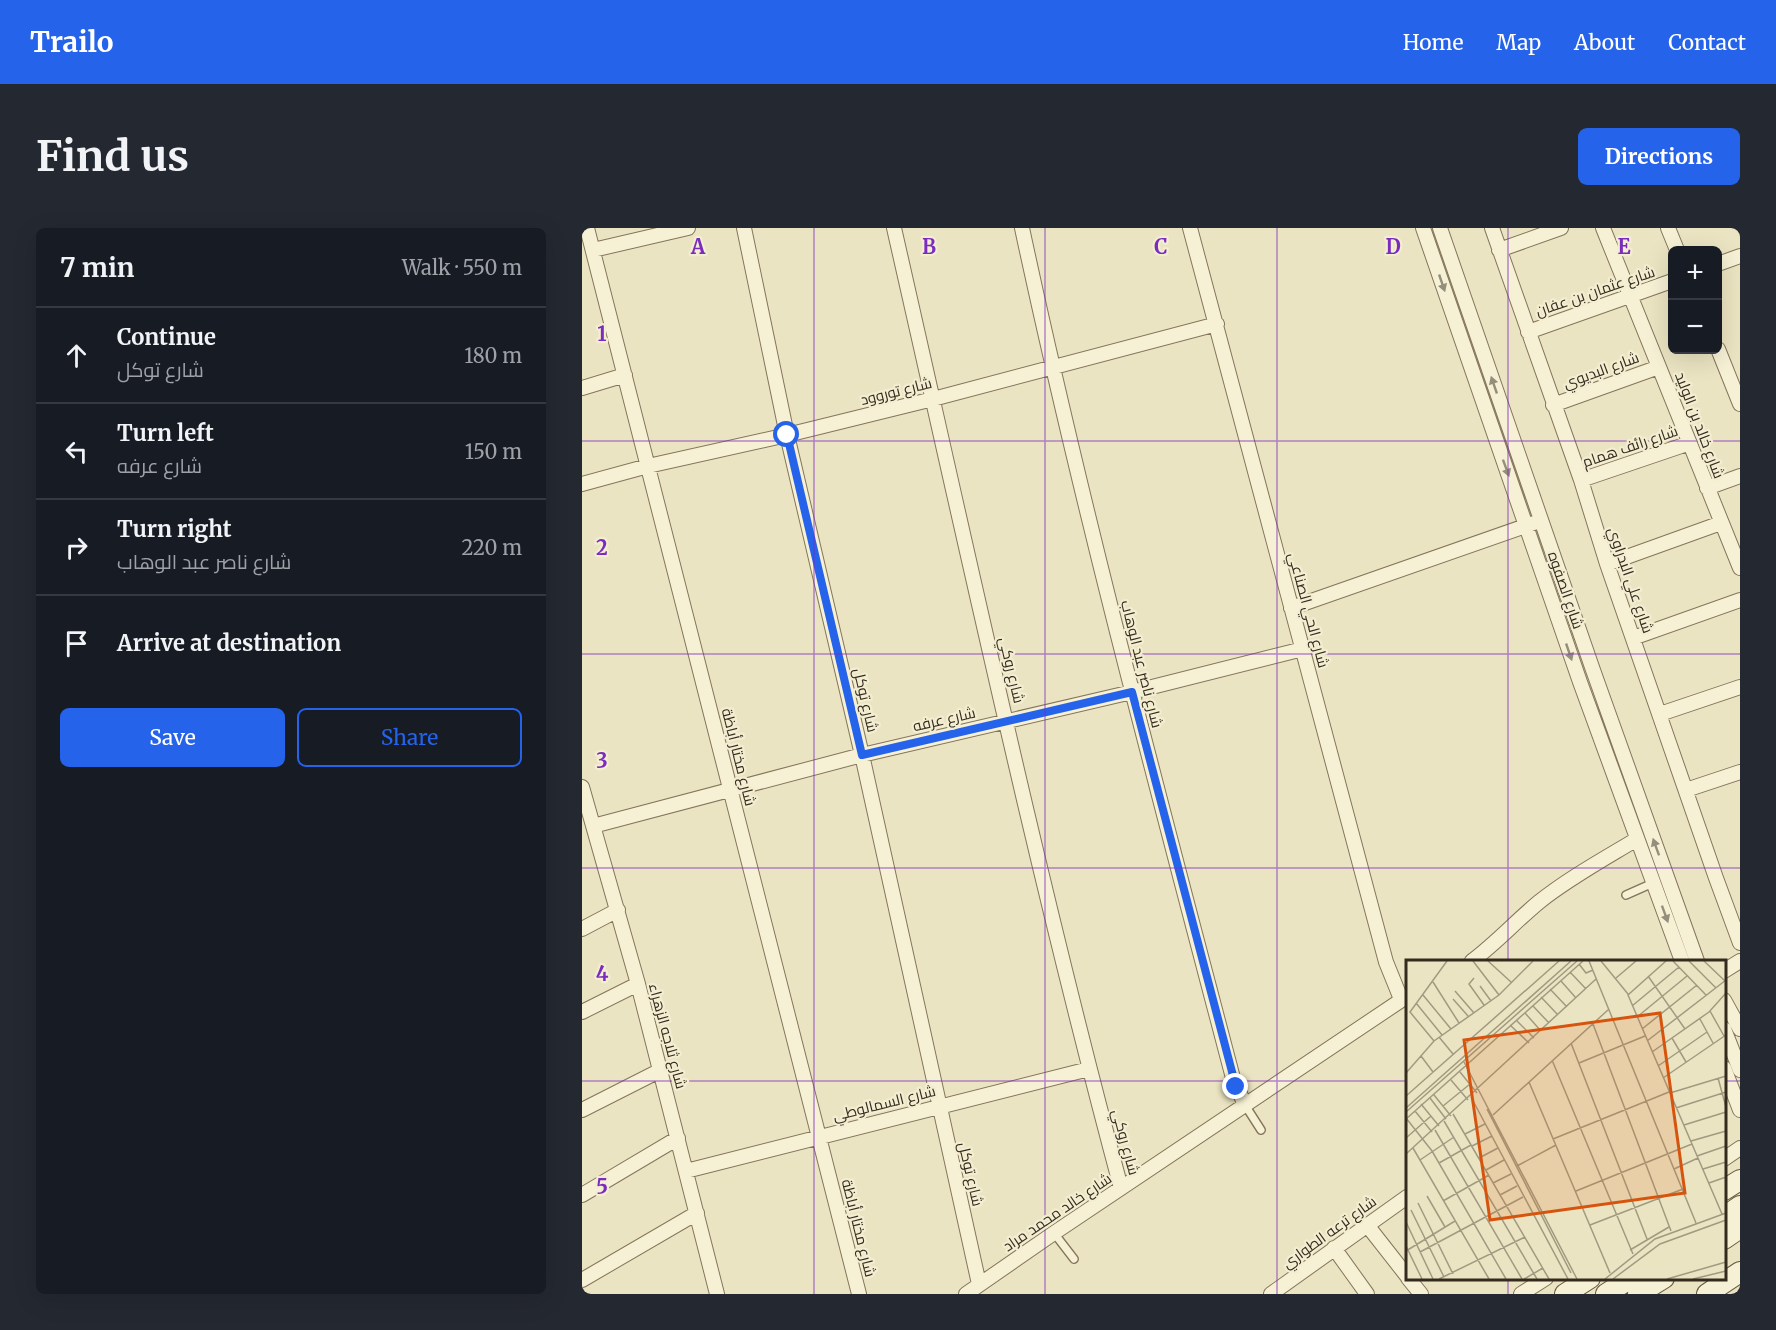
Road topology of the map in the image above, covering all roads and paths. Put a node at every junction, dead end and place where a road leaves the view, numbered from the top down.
1 (587, 228) edge
2 (688, 228) edge
3 (744, 228) edge
4 (894, 228) edge
5 (1022, 228) edge
6 (1190, 228) edge
7 (1423, 228) edge
8 (1440, 228) edge
9 (1492, 228) edge
10 (1561, 228) edge
11 (1603, 228) edge
12 (1668, 228) edge
13 (668, 230) edge
14 (1675, 246) edge
15 (593, 250) junction
16 (1499, 250) junction
17 (1740, 256) edge
18 (1722, 263) edge
19 (1668, 283) edge
20 (1631, 297) junction
21 (1216, 324) junction
22 (1528, 332) junction
23 (1720, 354) edge
24 (1052, 367) junction
25 (1659, 367) junction
26 (625, 375) junction
27 (582, 388) edge
28 (933, 399) junction
29 (1740, 404) edge
30 (1554, 405) junction
31 (787, 435) junction
32 (1690, 443) junction
33 (648, 466) junction
34 (1740, 476) edge
35 (1581, 480) junction
36 (582, 484) edge
37 (1707, 488) junction
38 (1541, 520) junction
39 (1721, 523) junction
40 (1526, 526) junction
41 (1607, 564) junction
42 (1740, 568) edge
43 (1740, 600) edge
44 (1291, 608) junction
45 (1633, 638) junction
46 (1303, 649) junction
47 (1740, 687) edge
48 (1132, 692) junction
49 (1660, 714) junction
50 (1007, 721) junction
51 (862, 755) junction
52 (1740, 772) edge
53 (582, 787) edge
54 (1686, 790) junction
55 (731, 791) junction
56 (589, 822) edge
57 (1637, 839) junction
58 (1653, 883) junction
59 (1626, 895) dead end
60 (618, 910) junction
61 (582, 929) edge
62 (1740, 943) edge
63 (1473, 960) edge
64 (1682, 960) edge
65 (1697, 960) edge
66 (1740, 961) edge
67 (1725, 970) edge
68 (638, 984) junction
69 (1404, 998) edge
70 (1725, 1002) edge
71 (582, 1012) edge
72 (1740, 1029) edge
73 (1725, 1032) edge
74 (1089, 1069) junction
75 (661, 1070) junction
76 (1740, 1070) edge
77 (1725, 1071) edge
78 (1245, 1105) junction
79 (939, 1106) junction
80 (582, 1110) edge
81 (1740, 1110) edge
82 (1261, 1130) dead end
83 (819, 1137) junction
84 (678, 1138) junction
85 (1740, 1148) edge
86 (1725, 1158) edge
87 (686, 1171) junction
88 (1740, 1180) edge
89 (1121, 1188) junction
90 (1725, 1189) edge
91 (582, 1195) edge
92 (1406, 1198) edge
93 (1740, 1206) edge
94 (697, 1213) junction
95 (1725, 1216) edge
96 (1367, 1224) junction
97 (1740, 1228) edge
98 (1054, 1233) junction
99 (1725, 1238) edge
100 (1334, 1248) junction
101 (1074, 1259) dead end
102 (1740, 1272) edge
103 (1406, 1274) edge
104 (1410, 1279) edge
105 (1544, 1279) edge
106 (1588, 1279) edge
107 (1629, 1279) edge
108 (1662, 1279) edge
109 (582, 1280) edge
110 (979, 1284) junction
111 (1289, 1289) edge
112 (716, 1290) edge
113 (703, 1294) edge
114 (859, 1294) edge
115 (966, 1294) edge
116 (1271, 1294) edge
117 (1367, 1294) edge
118 (1421, 1294) edge
119 (1521, 1294) edge
120 (1565, 1294) edge
121 (1606, 1294) edge
122 (1638, 1294) edge
123 (1707, 1294) edge

1 - 15 street, شارع مختار أباظة
2 - 13 street
3 - 31 street, شارع توكل
4 - 28 street, شارع روكي
5 - 24 street, شارع ناصر عبد الوهاب
6 - 21 street, شارع الحي الصناعي
7 -> 40 street, شارع الصفوه
38 -> 8 street, شارع الصفوه
9 - 16 street, شارع علي البدراوي
10 - 16 street
11 - 20 street, شارع خالد بن الوليد
12 - 14 street
13 - 15 street
15 - 26 street, شارع مختار أباظة
16 - 22 street, شارع علي البدراوي
17 - 18 street
19 - 20 street, شارع عثمان بن عفان
20 - 22 street, شارع عثمان بن عفان
20 - 25 street, شارع خالد بن الوليد
21 - 24 street, شارع توروود
21 - 44 street, شارع الحي الصناعي
22 - 30 street, شارع علي البدراوي
23 - 29 street
24 - 28 street, شارع توروود
24 - 48 street, شارع ناصر عبد الوهاب
25 - 30 street, شارع البديوي
25 - 32 street, شارع خالد بن الوليد
26 - 27 street
26 - 33 street, شارع مختار أباظة
28 - 31 street, شارع توروود
28 - 50 street, شارع روكي
30 - 35 street, شارع علي البدراوي
31 - 33 street, شارع توروود
31 - 51 street, شارع توكل
32 - 35 street, شارع رائف همام
32 - 37 street, شارع خالد بن الوليد
33 - 36 street, شارع توروود
33 - 55 street, شارع مختار أباظة
34 - 37 street
35 - 41 street, شارع علي البدراوي
37 - 39 street, شارع خالد بن الوليد
38 - 40 street
65 -> 38 street, شارع الصفوه
39 - 41 street
39 - 42 street, شارع خالد بن الوليد
40 - 44 street
40 -> 57 street, شارع الصفوه
41 - 45 street, شارع علي البدراوي
43 - 45 street
44 - 46 street, شارع الحي الصناعي
45 - 49 street, شارع علي البدراوي
46 - 48 street, شارع عرفه
46 - 69 street, شارع الحي الصناعي
47 - 49 street
48 - 50 street, شارع عرفه
48 - 78 street, شارع ناصر عبد الوهاب
49 - 54 street, شارع علي البدراوي
50 - 51 street, شارع عرفه
50 - 74 street, شارع روكي
51 - 55 street, شارع عرفه
51 - 79 street, شارع توكل
52 - 54 street
53 - 56 street, شارع ثلاجه الزهراء
54 - 62 street, شارع علي البدراوي
55 - 56 street, شارع عرفه
55 - 83 street, شارع مختار أباظة
56 - 60 street, شارع ثلاجه الزهراء
57 - 58 street, شارع الصفوه
57 - 63 street
58 - 59 lane
58 -> 64 street, شارع الصفوه
60 - 61 street
60 - 68 street, شارع ثلاجه الزهراء
66 - 67 street
68 - 71 street
68 - 75 street, شارع ثلاجه الزهراء
69 - 78 street, شارع خالد محمد مراد
70 - 72 street
73 - 76 street
74 - 79 street, شارع السمالوطي
74 - 89 street, شارع روكي
75 - 80 street
75 - 84 street, شارع ثلاجه الزهراء
77 - 81 street
78 - 82 lane
78 - 89 street, شارع خالد محمد مراد
79 - 83 street, شارع السمالوطي
79 - 110 street, شارع توكل
83 - 87 street, شارع السمالوطي
83 - 114 street, شارع مختار أباظة
84 - 87 street, شارع ثلاجه الزهراء
84 - 91 street
85 - 86 street
87 - 94 street, شارع ثلاجه الزهراء
88 - 90 main road
89 - 98 street, شارع خالد محمد مراد
92 - 96 street, شارع ترعه الطواري
93 - 95 main road
94 - 109 street
94 - 112 street, شارع ثلاجه الزهراء
96 - 100 street, شارع ترعه الطواري
96 - 103 street
97 - 99 main road
98 - 101 lane
98 - 110 street, شارع خالد محمد مراد
100 - 111 street, شارع ترعه الطواري
100 - 117 street
102 - 123 main road
104 - 118 street
105 - 119 street
106 - 120 main road
107 - 121 main road
108 - 122 main road
110 - 115 street, شارع خالد محمد مراد
111 - 116 street, شارع ترعه الطواري
112 - 113 street

